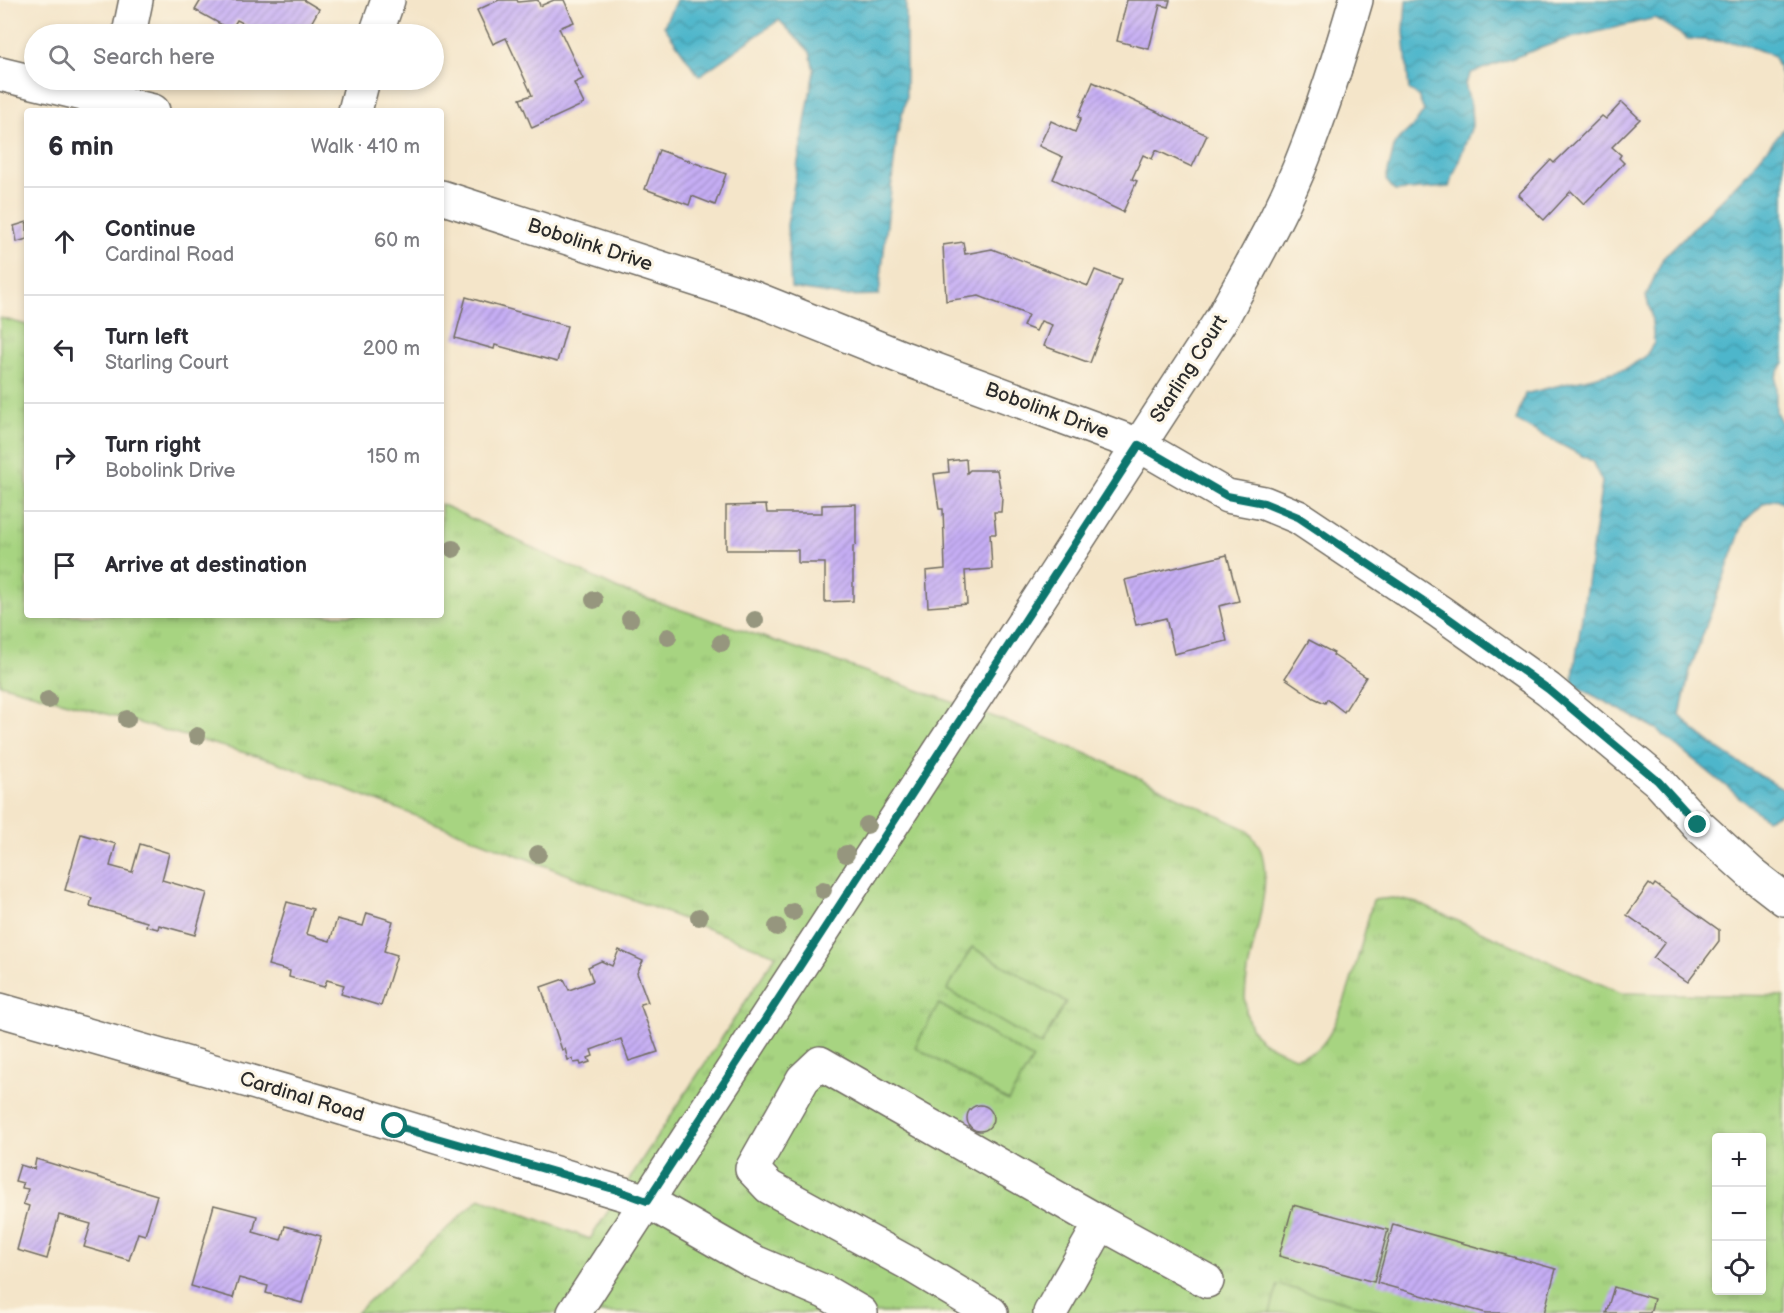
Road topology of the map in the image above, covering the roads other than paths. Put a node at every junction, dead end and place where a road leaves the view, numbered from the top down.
1 (136, 0) edge
2 (388, 0) edge
3 (1356, 0) edge
4 (131, 24) edge
5 (380, 24) edge
6 (0, 74) edge
7 (24, 77) edge
8 (360, 90) edge
9 (117, 91) edge
10 (148, 108) edge
11 (356, 108) edge
12 (444, 198) edge
13 (1139, 445) junction
14 (1784, 899) edge
15 (0, 1010) edge
16 (647, 1201) junction
17 (1101, 1223) junction
18 (1207, 1281) dead end
19 (574, 1313) edge
20 (861, 1313) edge
21 (991, 1313) edge
22 (1050, 1313) edge

1 - 4 street
2 - 5 street
3 - 13 street, Starling Court
6 - 7 street
8 - 11 street
9 - 10 street
12 - 13 street, Bobolink Drive
13 - 14 street, Bobolink Drive
13 - 16 street, Starling Court
15 - 16 street, Cardinal Road
16 - 19 street, Starling Court
16 - 20 street, Cardinal Road
17 - 18 street
17 - 21 street
17 - 22 street

